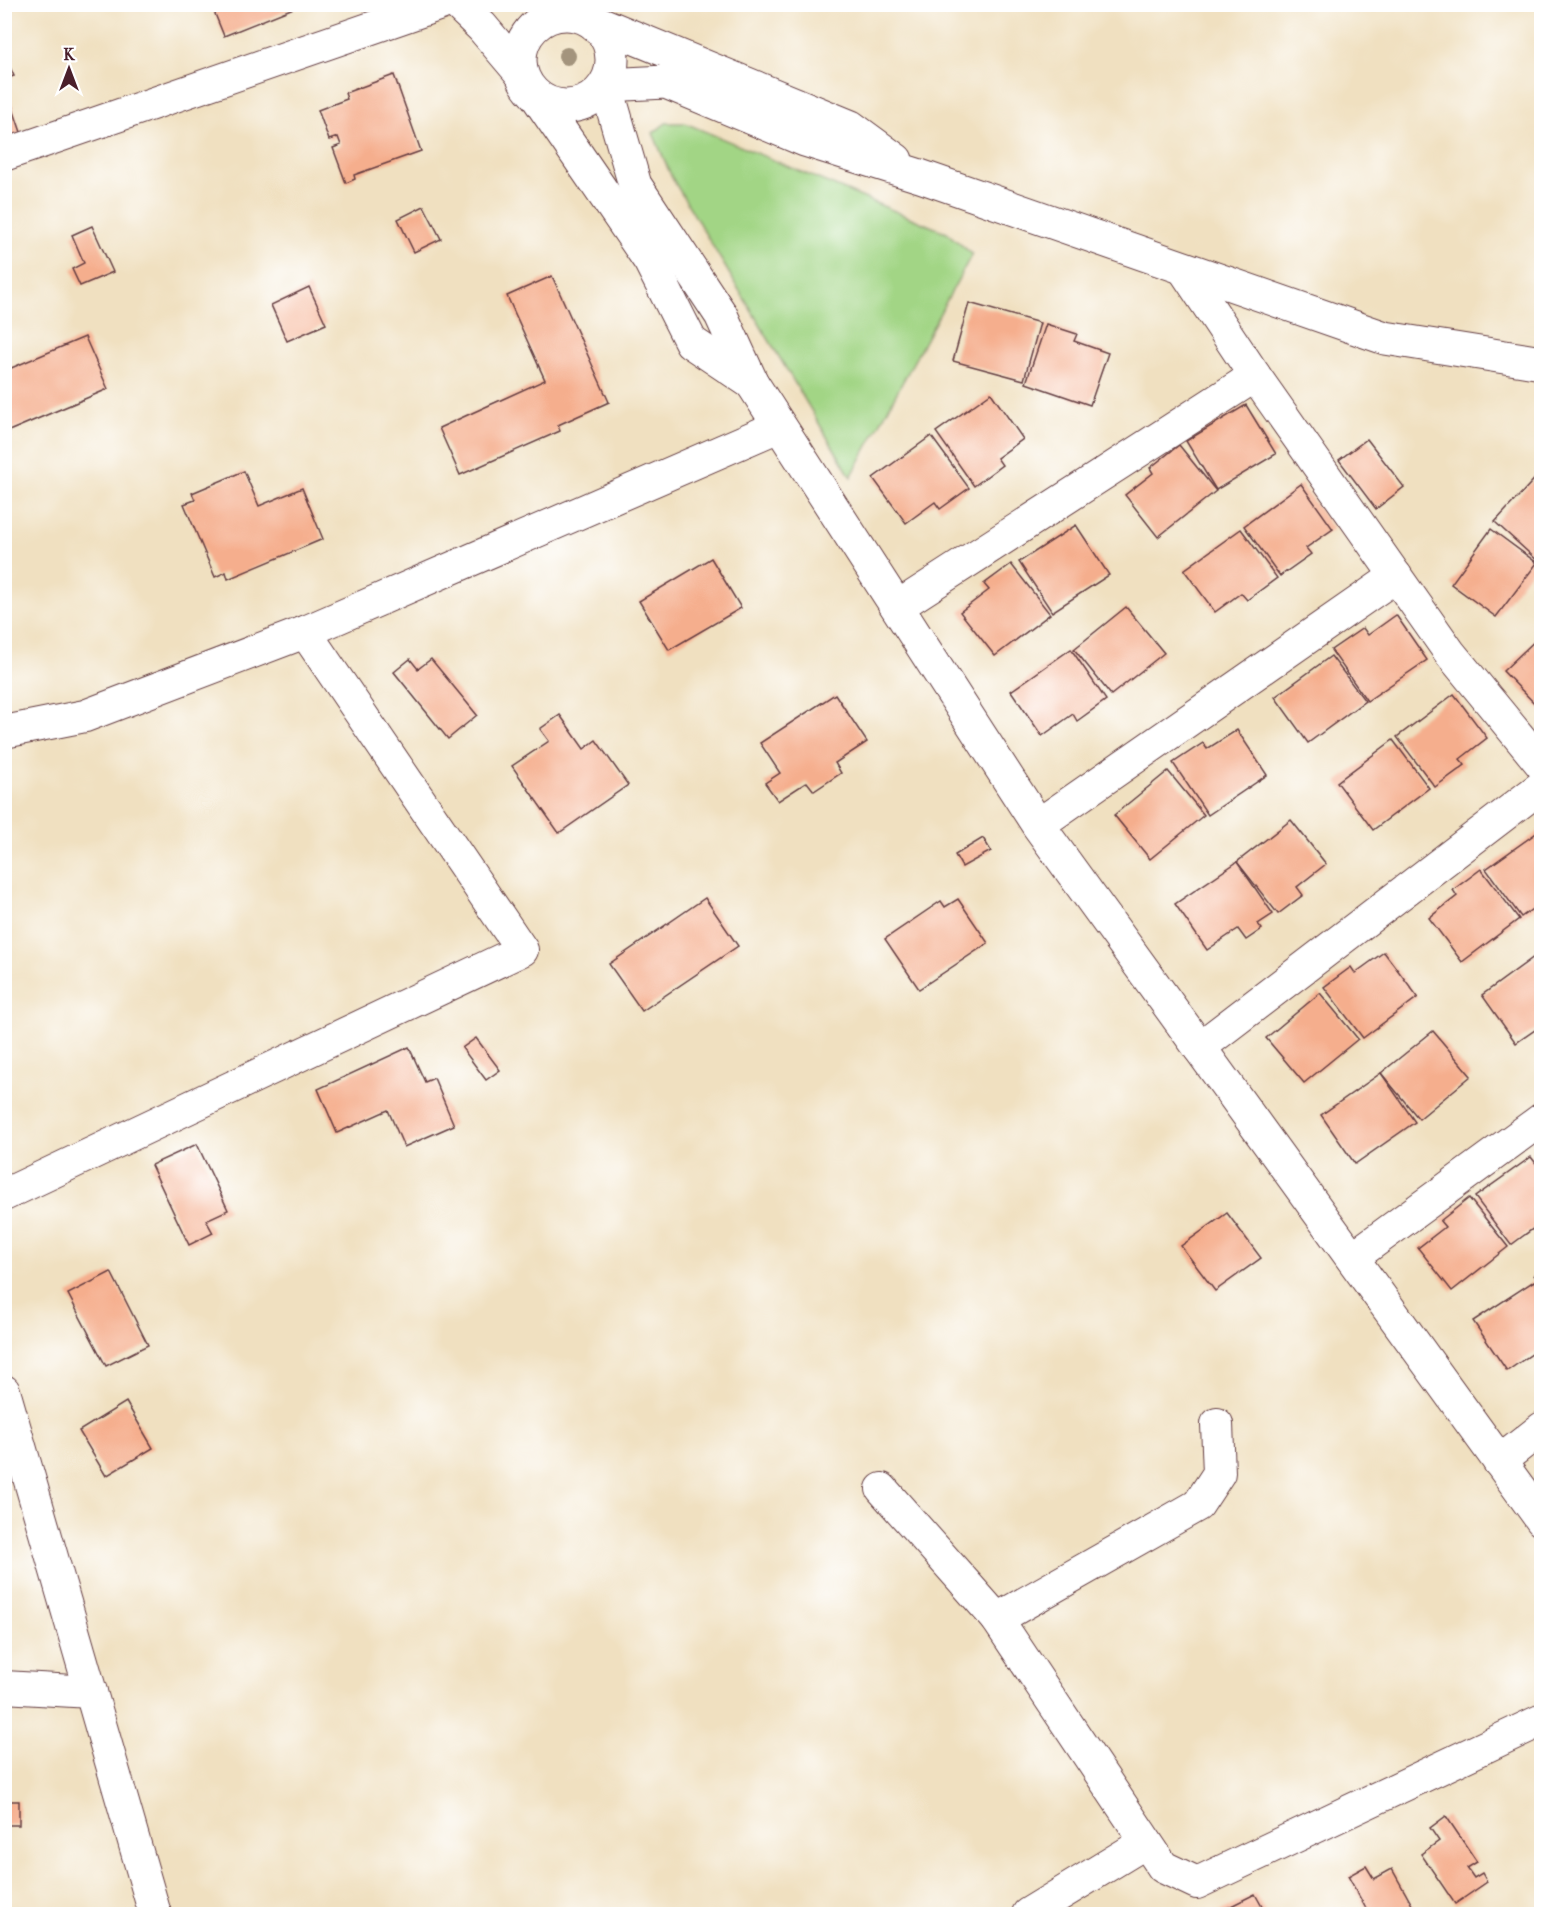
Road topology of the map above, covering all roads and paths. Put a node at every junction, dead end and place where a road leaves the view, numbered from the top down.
1 (441, 4) edge
2 (458, 4) edge
3 (577, 11) edge
4 (606, 85) junction
5 (530, 86) junction
6 (4, 155) edge
7 (920, 176) junction
8 (1183, 268) junction
9 (1542, 363) edge
10 (1255, 376) junction
11 (752, 383) junction
12 (779, 426) junction
13 (1396, 576) junction
14 (897, 607) junction
15 (305, 632) junction
16 (4, 732) edge
17 (1542, 765) edge
18 (1542, 786) edge
19 (1038, 825) junction
20 (1199, 1048) junction
21 (1542, 1119) edge
22 (4, 1195) edge
23 (1352, 1258) junction
24 (4, 1391) edge
25 (1217, 1424) dead end
26 (1542, 1428) edge
27 (1499, 1462) junction
28 (882, 1489) dead end
29 (1542, 1520) edge
30 (997, 1619) junction
31 (4, 1687) edge
32 (92, 1692) junction
33 (1542, 1720) edge
34 (1146, 1842) junction
35 (155, 1914) edge
36 (1028, 1914) edge

1 - 6 street
2 - 5 street
3 - 4 street
3 - 5 street
3 - 7 street
4 - 5 street
4 - 7 street
4 - 11 street
5 - 11 street
7 - 8 street
8 - 9 street
8 - 10 street
10 - 13 street
10 - 14 street
11 - 12 street
12 - 14 street
12 - 15 street
13 - 17 street
13 - 19 street
14 - 19 street
15 - 16 street
15 - 22 street
18 - 20 street
19 - 20 street
20 - 23 street
21 - 23 street
23 - 27 street
24 - 32 street
25 - 30 street
26 - 27 street
27 - 29 street
28 - 30 street
30 - 34 street
31 - 32 street
32 - 35 street
33 - 34 street
34 - 36 street

